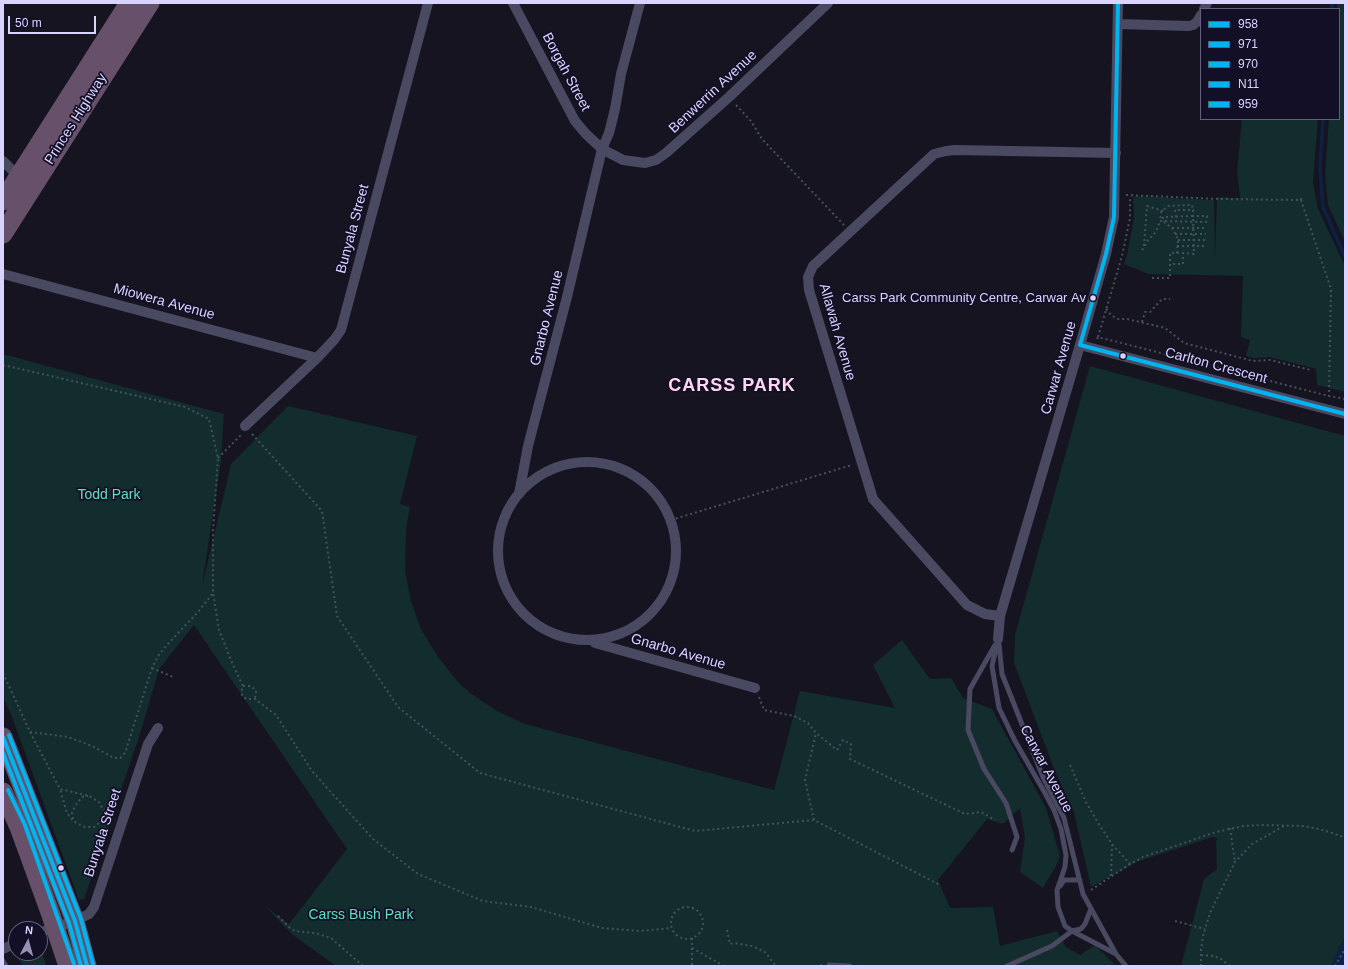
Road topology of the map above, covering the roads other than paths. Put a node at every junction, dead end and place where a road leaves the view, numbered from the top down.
1 (129, 3) edge
2 (150, 3) edge
3 (428, 3) edge
4 (513, 3) edge
5 (640, 3) edge
6 (828, 3) edge
7 (1118, 3) edge
8 (1200, 16) edge
9 (1118, 24) junction
10 (602, 149) junction
11 (1116, 153) junction
12 (3, 161) edge
13 (27, 180) junction
14 (3, 200) edge
15 (3, 234) edge
16 (3, 274) edge
17 (1080, 345) junction
18 (317, 358) junction
19 (1345, 414) edge
20 (246, 428) road end
21 (519, 494) junction
22 (1000, 616) junction
23 (998, 639) junction
24 (593, 642) junction
25 (755, 688) road end
26 (158, 728) dead end
27 (3, 737) edge
28 (3, 792) edge
29 (1012, 850) dead end
30 (1080, 880) junction
31 (1057, 890) junction
32 (1091, 909) junction
33 (45, 921) edge
34 (74, 921) junction
35 (48, 930) edge
36 (1072, 931) junction
37 (1116, 954) junction
38 (3, 961) edge
39 (829, 965) dead end
40 (6, 966) edge
41 (68, 966) edge
42 (87, 966) edge
43 (850, 966) edge
44 (1007, 966) edge
45 (1126, 966) edge

1 - 13 highway, Princes Highway
2 - 13 highway, Princes Highway
3 - 18 street, Bunyala Street
4 - 10 street, Borgah Street
5 - 10 street, Gnarbo Avenue
6 - 10 street, Benwerrin Avenue
7 - 9 street, Carwar Avenue
8 - 9 street
9 - 11 street, Carwar Avenue
10 - 21 street, Gnarbo Avenue
11 - 17 street, Carwar Avenue
11 - 22 street, Allawah Avenue
12 - 13 street
13 - 14 highway, Princes Highway
13 - 15 highway, Princes Highway
16 - 18 street, Miowera Avenue
17 - 19 street, Carlton Crescent
17 - 22 street, Carwar Avenue
18 - 20 street, Bunyala Street
21 - 24 street, Gnarbo Avenue
21 - 24 street, Gnarbo Avenue
22 - 23 street, Carwar Avenue
23 - 29 lane
23 - 30 lane, Carwar Avenue
23 - 31 lane, Carwar Avenue
24 - 25 street, Gnarbo Avenue
26 - 34 street, Bunyala Street
27 - 34 highway
28 - 33 highway
30 - 31 lane
30 - 32 lane, Carwar Avenue
31 - 36 lane, Carwar Avenue
32 - 36 lane
32 - 37 lane, Carwar Avenue
34 - 35 street, Bunyala Street
34 - 42 highway
35 - 41 highway
36 - 37 lane, Carwar Avenue
36 - 44 lane
37 - 45 lane, Carwar Avenue
38 - 40 lane
39 - 43 lane

